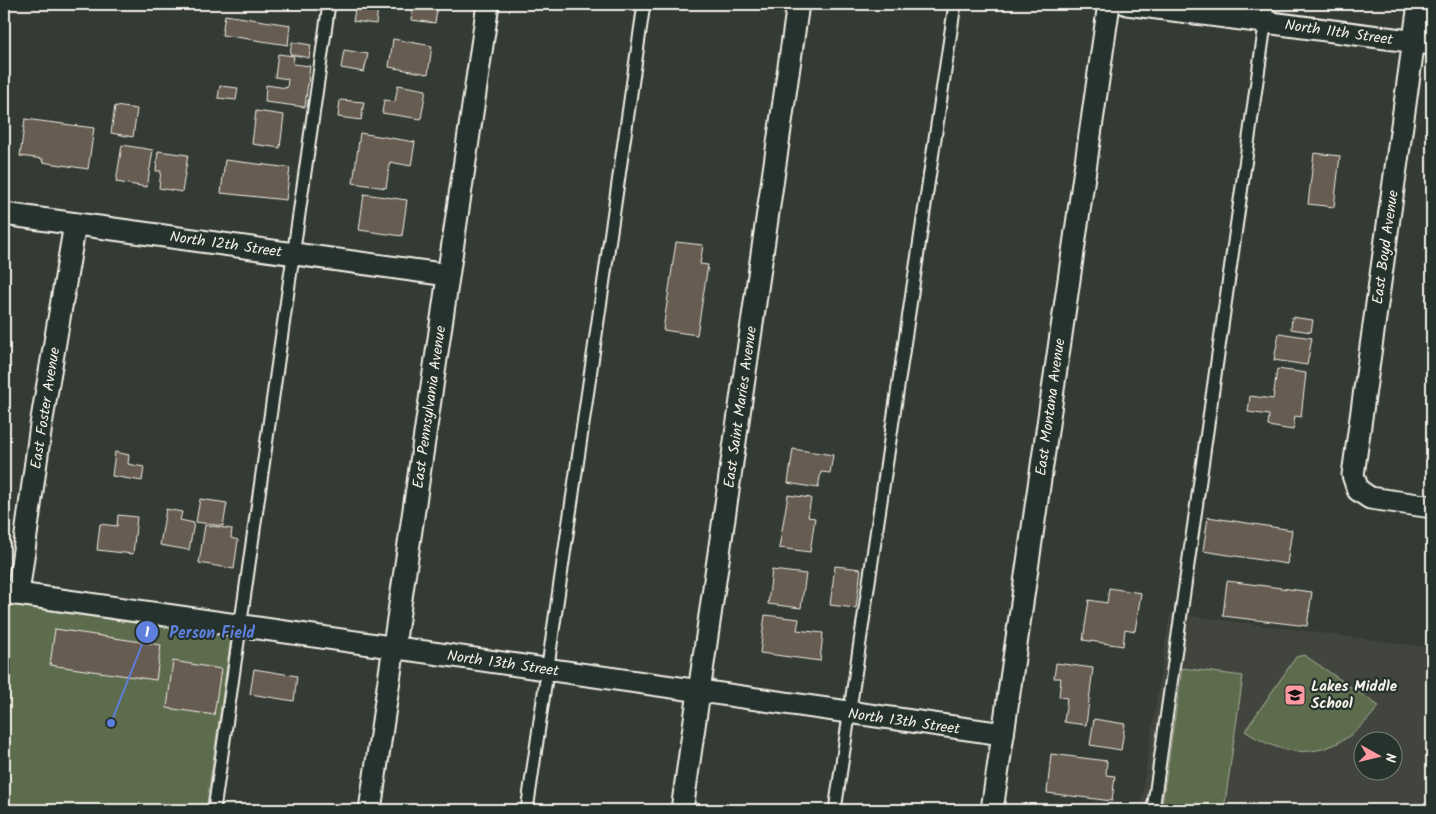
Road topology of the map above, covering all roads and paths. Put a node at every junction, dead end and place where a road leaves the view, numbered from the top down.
1 (330, 4) edge
2 (488, 4) edge
3 (644, 4) edge
4 (798, 4) edge
5 (955, 4) edge
6 (1109, 4) edge
7 (1127, 4) edge
8 (1419, 4) edge
9 (1267, 13) edge
10 (1423, 43) edge
11 (4, 214) edge
12 (75, 224) junction
13 (294, 254) junction
14 (448, 275) junction
15 (1432, 507) edge
16 (11, 593) edge
17 (240, 625) junction
18 (394, 647) junction
19 (547, 670) junction
20 (698, 692) junction
21 (850, 713) junction
22 (1003, 734) junction
23 (214, 810) edge
24 (370, 810) edge
25 (527, 810) edge
26 (682, 810) edge
27 (836, 810) edge
28 (992, 810) edge
29 (1153, 810) edge

1 - 13 lane
2 - 14 street, East Pennsylvania Avenue
3 - 19 lane
4 - 20 street, East Saint Maries Avenue
5 - 21 lane
6 - 22 street, East Montana Avenue
7 - 9 street, North 11th Street
8 - 10 street, East Boyd Avenue
9 - 10 street, North 11th Street
9 - 29 lane
10 - 15 street, East Boyd Avenue
11 - 12 street, North 12th Street
12 - 13 street, North 12th Street
12 - 16 street, East Foster Avenue
13 - 14 street, North 12th Street
13 - 17 lane
14 - 18 street, East Pennsylvania Avenue
16 - 17 street, North 13th Street
17 - 18 street, North 13th Street
17 - 23 lane
18 - 19 street, North 13th Street
18 - 24 street, East Pennsylvania Avenue
19 - 20 street, North 13th Street
19 - 25 lane
20 - 21 street, North 13th Street
20 - 26 street, East Saint Maries Avenue
21 - 22 street, North 13th Street
21 - 27 lane
22 - 28 street, East Montana Avenue

